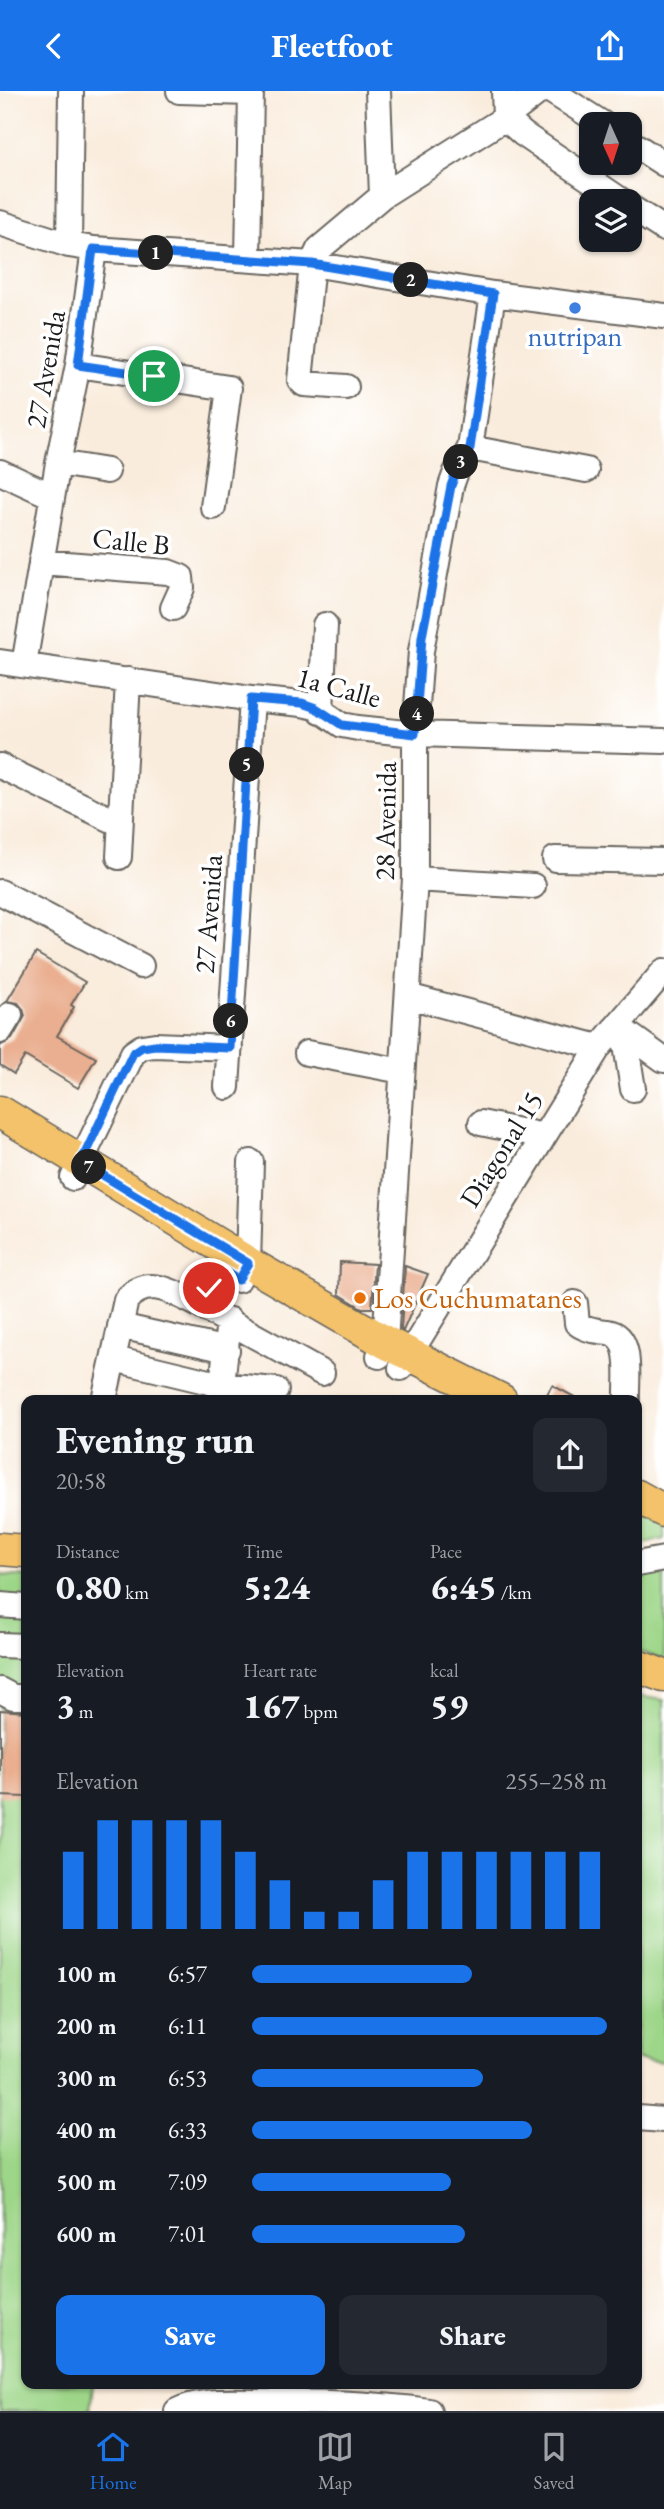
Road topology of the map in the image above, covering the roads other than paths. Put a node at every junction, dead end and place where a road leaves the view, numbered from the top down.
1 (71, 91) edge
2 (178, 91) edge
3 (378, 91) edge
4 (504, 91) edge
5 (540, 91) edge
6 (551, 91) edge
7 (251, 92) edge
8 (584, 112) edge
9 (505, 118) junction
10 (642, 150) edge
11 (664, 164) edge
12 (604, 189) edge
13 (382, 196) junction
14 (642, 215) edge
15 (0, 223) edge
16 (664, 229) edge
17 (69, 245) junction
18 (93, 249) junction
19 (248, 258) junction
20 (312, 264) junction
21 (493, 294) junction
22 (664, 316) edge
23 (664, 327) edge
24 (78, 365) junction
25 (346, 387) dead end
26 (470, 448) junction
27 (58, 463) junction
28 (586, 470) dead end
29 (107, 471) dead end
30 (0, 472) edge
31 (52, 495) junction
32 (213, 507) dead end
33 (41, 562) junction
34 (173, 608) dead end
35 (324, 625) dead end
36 (12, 663) edge
37 (128, 680) junction
38 (251, 699) junction
39 (321, 712) junction
40 (415, 734) junction
41 (664, 741) edge
42 (0, 766) edge
43 (120, 824) junction
44 (119, 857) dead end
45 (555, 859) dead end
46 (664, 861) edge
47 (415, 879) junction
48 (533, 886) dead end
49 (0, 892) edge
50 (141, 966) dead end
51 (664, 971) edge
52 (408, 996) junction
53 (610, 1034) junction
54 (230, 1048) junction
55 (307, 1053) dead end
56 (664, 1059) edge
57 (402, 1071) junction
58 (227, 1087) dead end
59 (633, 1089) dead end
60 (0, 1112) edge
61 (481, 1123) dead end
62 (0, 1136) edge
63 (544, 1136) junction
64 (251, 1162) dead end
65 (77, 1170) junction
66 (236, 1271) junction
67 (575, 1303) dead end
68 (197, 1304) junction
69 (229, 1320) junction
70 (120, 1326) junction
71 (227, 1350) junction
72 (394, 1355) junction
73 (114, 1359) junction
74 (322, 1373) dead end
75 (276, 1390) dead end
76 (220, 1392) edge
77 (105, 1395) edge
78 (453, 1395) edge
79 (489, 1395) edge
80 (626, 1395) edge
81 (642, 1475) edge
82 (664, 1486) edge
83 (642, 1499) edge
84 (664, 1511) edge
85 (0, 1549) edge
86 (21, 1551) edge
87 (664, 1559) edge
88 (0, 1561) edge
89 (21, 1563) edge
90 (642, 1563) edge
91 (0, 1605) edge
92 (21, 1607) edge
93 (0, 1646) edge
94 (21, 1646) edge
95 (642, 1659) edge
96 (664, 1666) edge
97 (642, 1668) edge
98 (664, 1676) edge
99 (0, 1690) edge
100 (21, 1697) edge
101 (642, 2118) edge
102 (664, 2120) edge
103 (177, 2411) edge
104 (429, 2411) edge

1 - 17 street
2 - 7 street
3 - 13 street
4 - 9 street
5 - 9 street
6 - 8 street
7 - 19 street
9 - 12 street
9 - 13 street
10 - 11 street
13 - 20 street
14 - 16 street
15 - 17 street
17 - 18 street
18 - 19 street
18 - 24 street, 27 Avenida
19 - 20 street
20 - 21 street
20 - 25 street
21 - 22 street
21 - 26 street, 28 Avenida
22 - 23 street
24 - 27 street, 27 Avenida
24 - 32 street
26 - 28 street
26 - 40 street, 28 Avenida
27 - 29 street
27 - 31 street, 27 Avenida
30 - 31 street
31 - 33 street, 27 Avenida
33 - 34 street, Calle B
33 - 36 street, 27 Avenida
35 - 39 street
36 - 37 street, 1a Calle
37 - 38 street, 1a Calle
37 - 43 street
38 - 39 street, 1a Calle
38 - 54 street, 27 Avenida
39 - 40 street, 1a Calle
40 - 41 street, 1a Calle
40 - 47 street, 28 Avenida
42 - 43 street
43 - 44 street
45 - 46 street
47 - 48 street
47 - 52 street, 28 Avenida
49 - 50 street
51 - 53 street, Diagonal 15
52 - 53 street
52 - 57 street, 28 Avenida
53 - 56 street
53 - 59 street
53 - 63 street, Diagonal 15
54 - 58 street, 27 Avenida
54 - 65 street
55 - 57 street
57 - 72 street, 28 Avenida
60 - 65 main road
61 - 63 street
62 - 65 main road
63 - 72 street, Diagonal 15
64 - 66 street
65 - 66 main road
66 - 68 street
66 - 72 main road
67 - 80 street
68 - 69 street
68 - 70 street
69 - 71 street
69 - 74 street
70 - 71 street
70 - 73 street
71 - 76 street
72 - 78 main road
72 - 79 main road
73 - 76 street
73 - 77 street
75 - 76 street
81 - 82 main road
83 - 84 main road
85 - 86 main road
87 - 90 street
88 - 89 main road
91 - 92 street
93 - 94 street
95 - 96 main road
97 - 98 main road
99 - 100 street
101 - 102 street
103 - 104 street

